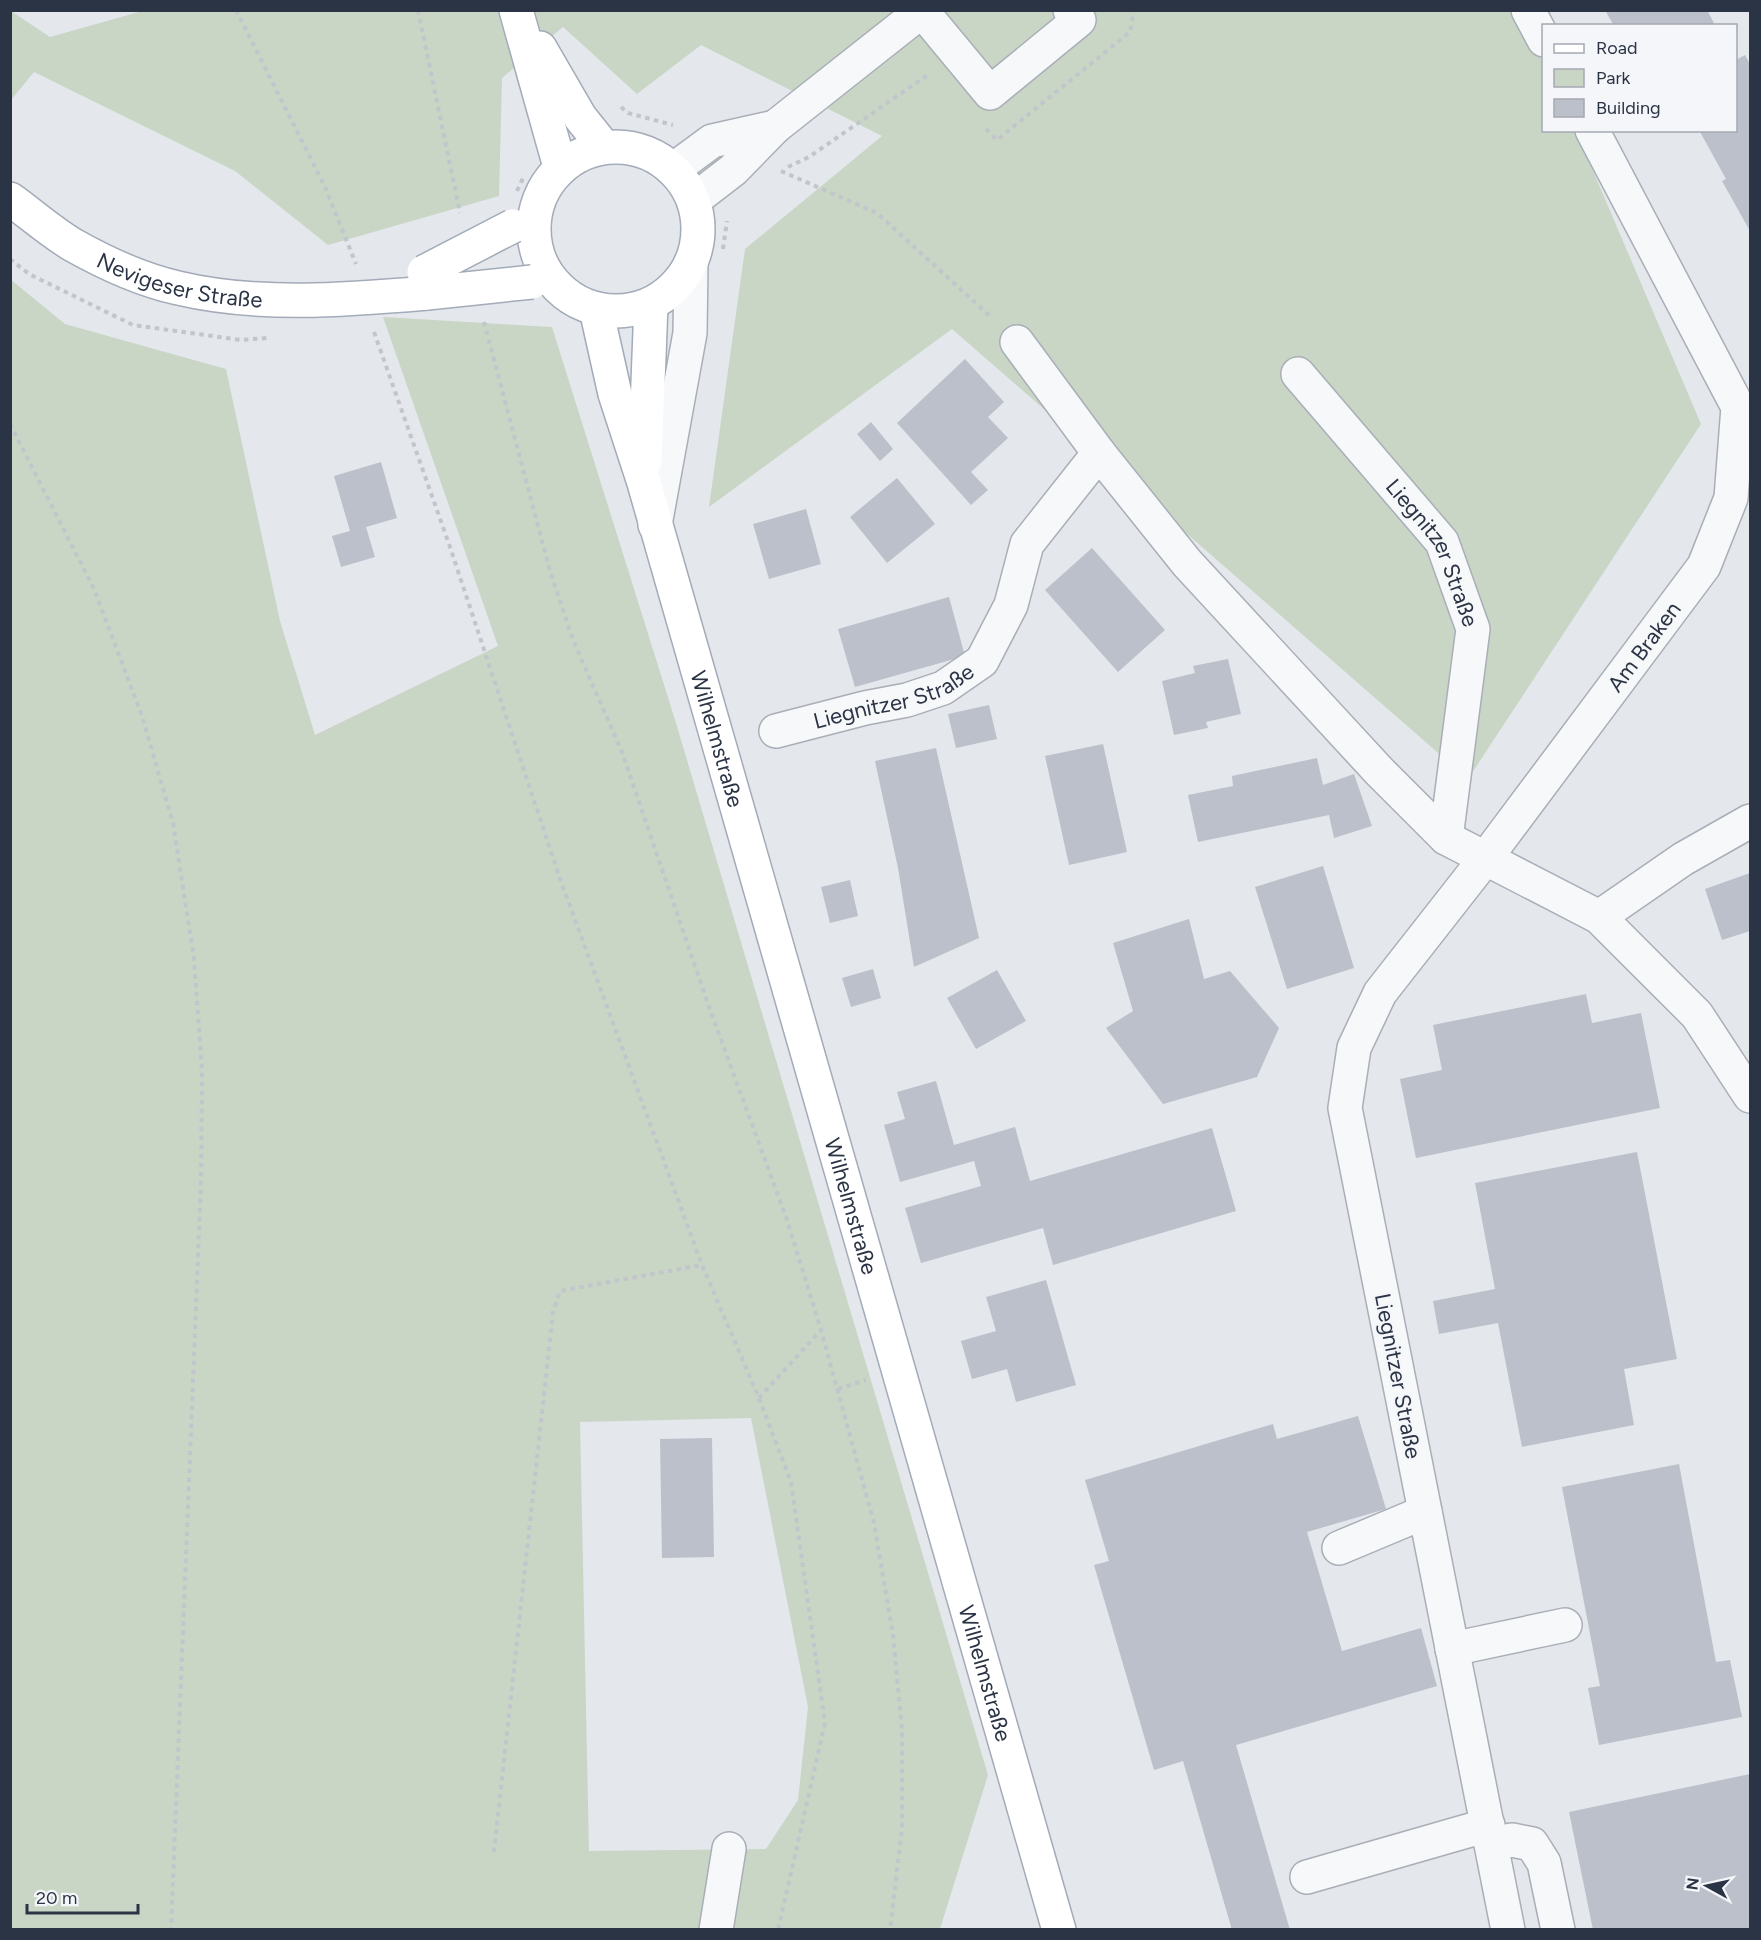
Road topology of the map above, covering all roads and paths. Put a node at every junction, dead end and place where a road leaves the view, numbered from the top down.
1 (236, 10) edge
2 (418, 10) edge
3 (517, 10) edge
4 (1070, 10) edge
5 (1134, 10) edge
6 (1528, 10) edge
7 (922, 11) edge
8 (1542, 36) edge
9 (932, 72) dead end
10 (612, 102) dead end
11 (981, 123) dead end
12 (775, 127) junction
13 (1593, 132) edge
14 (712, 141) junction
15 (604, 147) junction
16 (560, 168) junction
17 (674, 169) junction
18 (780, 171) junction
19 (772, 176) dead end
20 (10, 199) edge
21 (694, 200) junction
22 (459, 211) dead end
23 (728, 218) dead end
24 (524, 220) junction
25 (723, 250) dead end
26 (691, 263) junction
27 (541, 280) junction
28 (425, 282) junction
29 (651, 304) junction
30 (596, 309) junction
31 (371, 312) junction
32 (1017, 342) joint
33 (489, 348) dead end
34 (1298, 374) dead end
35 (1744, 406) edge
36 (10, 424) edge
37 (1099, 453) junction
38 (644, 483) junction
39 (655, 525) junction
40 (776, 731) dead end
41 (1750, 821) edge
42 (1446, 838) junction
43 (1485, 859) junction
44 (1599, 917) junction
45 (1750, 1096) edge
46 (702, 1265) junction
47 (821, 1330) junction
48 (759, 1398) junction
49 (1425, 1512) junction
50 (1339, 1548) dead end
51 (1565, 1625) dead end
52 (1452, 1649) junction
53 (1490, 1835) junction
54 (729, 1849) dead end
55 (494, 1852) dead end
56 (1307, 1877) dead end
57 (171, 1929) edge
58 (716, 1929) edge
59 (778, 1929) edge
60 (890, 1929) edge
61 (1059, 1929) edge
62 (1508, 1929) edge
63 (1558, 1929) edge

1 - 31 path
2 - 22 path
3 - 15 main road
3 - 16 main road
4 - 7 street
5 - 11 path
6 - 8 street
7 - 12 street
9 - 18 path
10 - 14 path
12 - 14 street
12 - 21 street
13 - 35 street, Am Braken
14 - 17 street
15 - 16 main road
15 - 17 main road
16 - 24 main road
17 - 21 main road
18 - 19 path
18 - 32 path
20 - 31 main road, Nevigeser Straße
21 - 26 main road
23 - 25 path
24 - 27 main road
24 - 28 main road, Nevigeser Straße, bridge
26 - 29 main road
26 - 39 street
27 - 28 main road, Nevigeser Straße, bridge
27 - 30 main road
28 - 31 main road, Nevigeser Straße
29 - 30 main road
29 - 38 main road, Wilhelmstraße
30 - 38 main road, Wilhelmstraße
31 - 46 path
32 - 37 street
33 - 47 path
34 - 42 street, Liegnitzer Straße
35 - 43 street, Am Braken
36 - 57 path
37 - 40 street, Liegnitzer Straße
37 - 42 street
38 - 39 main road, Wilhelmstraße
39 - 61 main road, Wilhelmstraße
41 - 44 street
42 - 43 street
43 - 44 street
43 - 49 street, Liegnitzer Straße
44 - 45 street
46 - 48 path
46 - 55 path
47 - 48 path
47 - 60 path
48 - 59 path
49 - 50 street
49 - 52 street, Liegnitzer Straße
51 - 52 street
52 - 53 street, Liegnitzer Straße
53 - 56 street
53 - 62 street, Liegnitzer Straße
53 - 63 street
54 - 58 street

